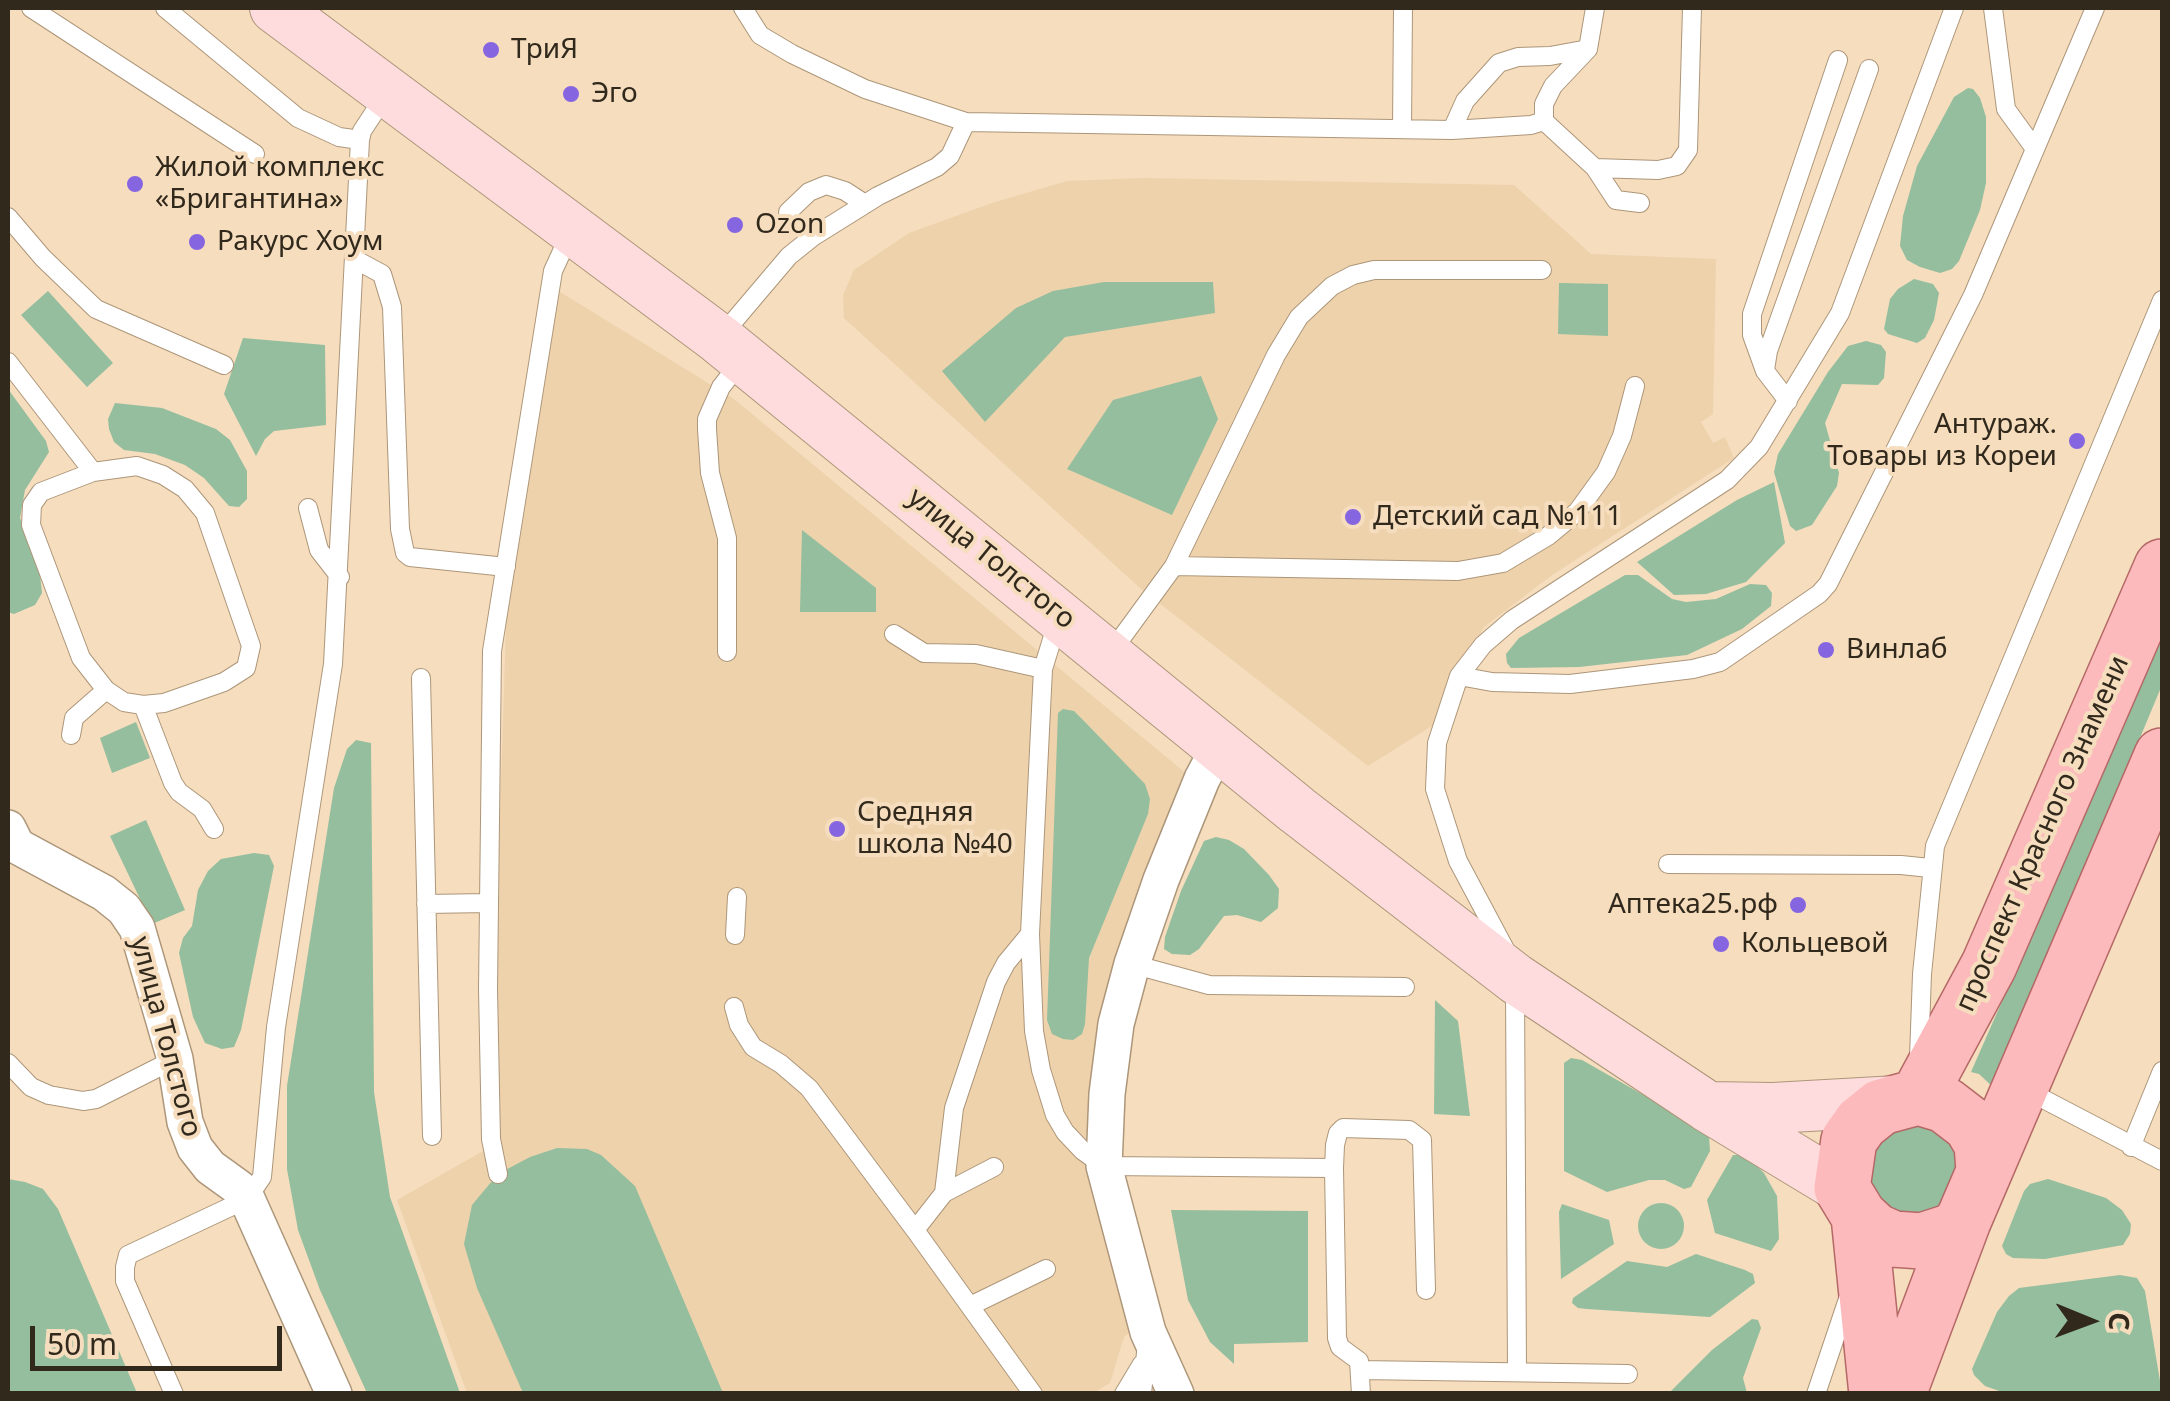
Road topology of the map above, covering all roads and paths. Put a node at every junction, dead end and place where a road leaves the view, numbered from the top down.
1 (32, 8) edge
2 (165, 8) edge
3 (275, 8) edge
4 (743, 8) edge
5 (1404, 8) edge
6 (1596, 8) edge
7 (1692, 8) edge
8 (1954, 8) edge
9 (1993, 8) edge
10 (2095, 8) edge
11 (1588, 49) junction
12 (1838, 60) dead end
13 (1869, 69) dead end
14 (387, 92) junction
15 (1544, 121) junction
16 (966, 122) junction
17 (1402, 128) junction
18 (1452, 130) junction
19 (360, 140) junction
20 (2035, 150) junction
21 (255, 154) dead end
22 (1596, 168) junction
23 (1640, 203) dead end
24 (864, 204) junction
25 (788, 212) dead end
26 (8, 217) edge
27 (573, 229) junction
28 (356, 260) junction
29 (1542, 270) dead end
30 (2162, 300) edge
31 (731, 349) junction
32 (8, 362) edge
33 (224, 365) dead end
34 (1765, 371) junction
35 (1635, 386) dead end
36 (1788, 401) junction
37 (92, 472) junction
38 (308, 508) dead end
39 (1174, 566) junction
40 (506, 567) junction
41 (2162, 567) edge
42 (340, 577) junction
43 (1060, 614) junction
44 (894, 634) dead end
45 (727, 652) dead end
46 (1109, 656) junction
47 (1043, 669) junction
48 (1459, 676) junction
49 (420, 678) dead end
50 (106, 690) junction
51 (144, 706) junction
52 (71, 735) dead end
53 (1219, 747) junction
54 (2162, 756) edge
55 (214, 828) dead end
56 (11, 843) edge
57 (1668, 864) dead end
58 (1930, 868) junction
59 (737, 897) dead end
60 (488, 903) junction
61 (426, 904) junction
62 (1030, 934) junction
63 (735, 935) dead end
64 (1132, 964) junction
65 (1516, 979) junction
66 (1405, 987) dead end
67 (734, 1008) dead end
68 (175, 1059) junction
69 (8, 1062) edge
70 (2162, 1071) edge
71 (2020, 1087) junction
72 (1907, 1099) junction
73 (1708, 1107) junction
74 (432, 1136) dead end
75 (2131, 1147) junction
76 (2162, 1161) edge
77 (1104, 1166) junction
78 (994, 1167) dead end
79 (1334, 1168) junction
80 (1984, 1171) junction
81 (498, 1174) dead end
82 (944, 1193) junction
83 (248, 1199) junction
84 (1855, 1220) junction
85 (1964, 1221) junction
86 (915, 1230) junction
87 (1046, 1269) dead end
88 (1426, 1290) dead end
89 (970, 1306) junction
90 (1146, 1345) junction
91 (1360, 1370) junction
92 (1517, 1372) junction
93 (1628, 1374) dead end
94 (174, 1394) edge
95 (334, 1394) edge
96 (1033, 1394) edge
97 (1124, 1394) edge
98 (1142, 1394) edge
99 (1176, 1394) edge
100 (1361, 1394) edge
101 (1816, 1394) edge
102 (1877, 1394) edge
103 (1898, 1394) edge

1 - 21 lane
2 - 19 lane
3 - 14 main road, улица Толстого
4 - 16 lane
5 - 17 lane
6 - 11 lane
7 - 22 lane
8 - 36 lane
9 - 20 lane
10 - 20 lane
11 - 15 lane
11 - 18 lane
12 - 34 lane
13 - 34 lane
14 - 19 lane
14 - 27 main road, улица Толстого
15 - 18 lane
15 - 22 lane
16 - 17 lane
16 - 24 lane
17 - 18 lane
19 - 28 lane
20 - 48 lane
22 - 23 lane
24 - 25 lane
24 - 31 lane
26 - 33 lane
27 - 31 main road, улица Толстого
27 - 40 lane
28 - 40 lane
28 - 42 lane
29 - 39 lane
30 - 58 lane
31 - 43 main road, улица Толстого
31 - 45 lane
32 - 37 lane
34 - 36 lane
35 - 39 lane
36 - 48 lane
37 - 50 lane
37 - 51 lane
38 - 42 lane
39 - 46 lane
40 - 60 lane
41 - 72 main road, проспект Красного Знамени
42 - 83 lane
43 - 46 main road, улица Толстого
43 - 47 lane
44 - 47 lane
46 - 53 main road, улица Толстого
47 - 62 lane
48 - 65 lane
49 - 61 lane
50 - 51 lane
50 - 52 lane
51 - 55 lane
53 - 64 street
53 - 65 main road, улица Толстого
54 - 71 main road
56 - 68 street, улица Толстого
57 - 58 lane
58 - 72 lane
59 - 63 lane
60 - 61 lane
60 - 81 lane
61 - 74 lane
62 - 77 lane
62 - 82 lane
64 - 66 lane
64 - 77 street
65 - 73 main road, улица Толстого
65 - 92 lane
67 - 86 lane
68 - 69 lane
68 - 83 street, улица Толстого
70 - 75 lane
71 - 75 lane
71 - 80 main road
72 - 73 main road
72 - 80 main road
72 - 84 main road, проспект Красного Знамени
73 - 84 main road, улица Толстого
75 - 76 lane
77 - 79 lane
77 - 90 street
78 - 82 lane
79 - 88 lane
79 - 91 lane
80 - 85 main road
82 - 86 lane
83 - 94 lane
83 - 95 street, улица Толстого
84 - 85 main road
84 - 101 lane
84 - 102 main road, проспект Красного Знамени
85 - 103 main road
86 - 89 lane
87 - 89 lane
89 - 96 lane
90 - 97 lane
90 - 98 lane
90 - 99 street
91 - 92 lane
91 - 100 lane
92 - 93 lane

